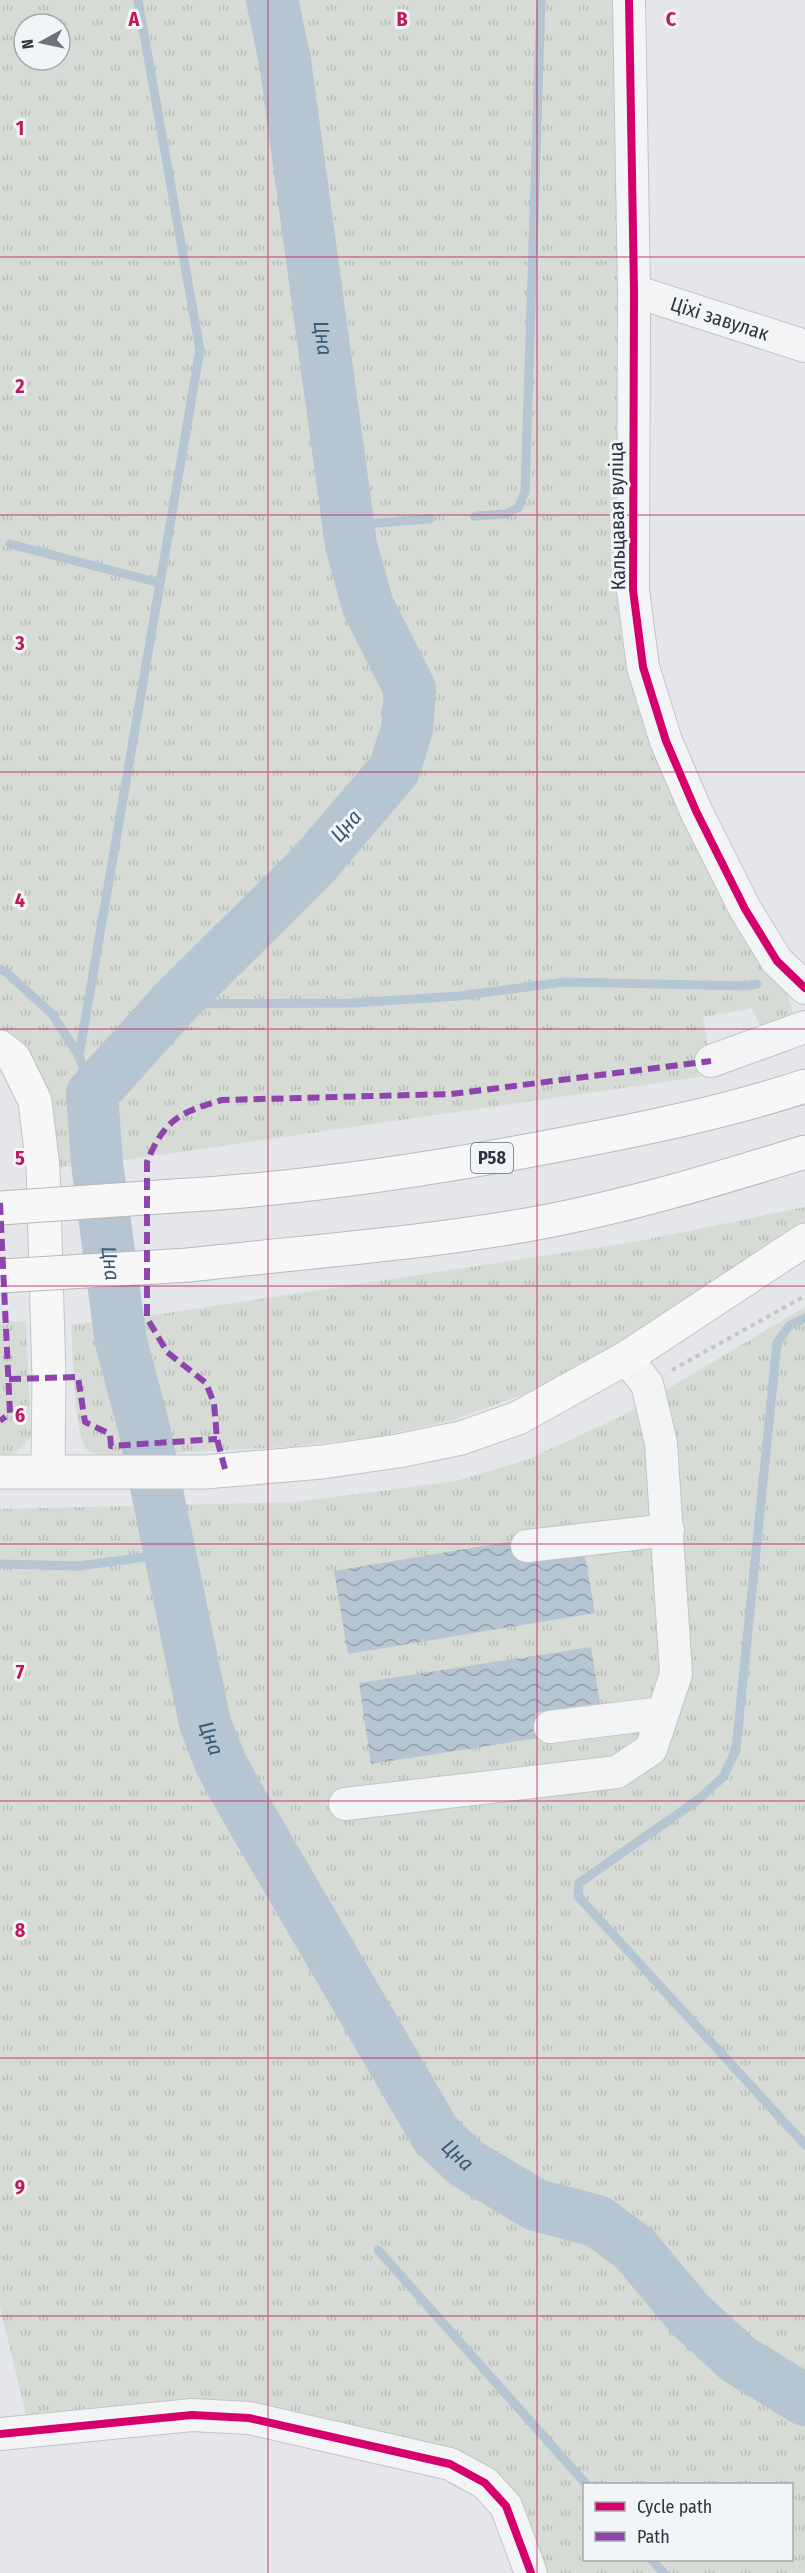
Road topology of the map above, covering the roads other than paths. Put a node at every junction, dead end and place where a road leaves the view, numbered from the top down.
1 (629, 0) edge
2 (634, 291) junction
3 (805, 346) edge
4 (805, 988) edge
5 (805, 1027) edge
6 (0, 1047) edge
7 (711, 1061) dead end
8 (805, 1086) edge
9 (805, 1152) edge
10 (0, 1208) edge
11 (805, 1240) edge
12 (0, 1276) edge
13 (626, 1358) junction
14 (48, 1471) junction
15 (0, 1472) edge
16 (668, 1530) junction
17 (527, 1546) dead end
18 (662, 1713) junction
19 (550, 1727) dead end
20 (345, 1804) dead end
21 (15, 2432) edge
22 (531, 2573) edge

1 - 2 street, Кальцавая вуліца
2 - 3 street, Ціхі завулак
2 - 4 street, Кальцавая вуліца
5 - 7 street
6 - 14 main road
8 - 10 main road, Р58, bridge
9 - 12 main road, bridge
11 - 13 main road
13 - 14 main road
13 - 16 street
14 - 15 main road
16 - 17 street
16 - 18 street
18 - 19 street
18 - 20 street
21 - 22 street

